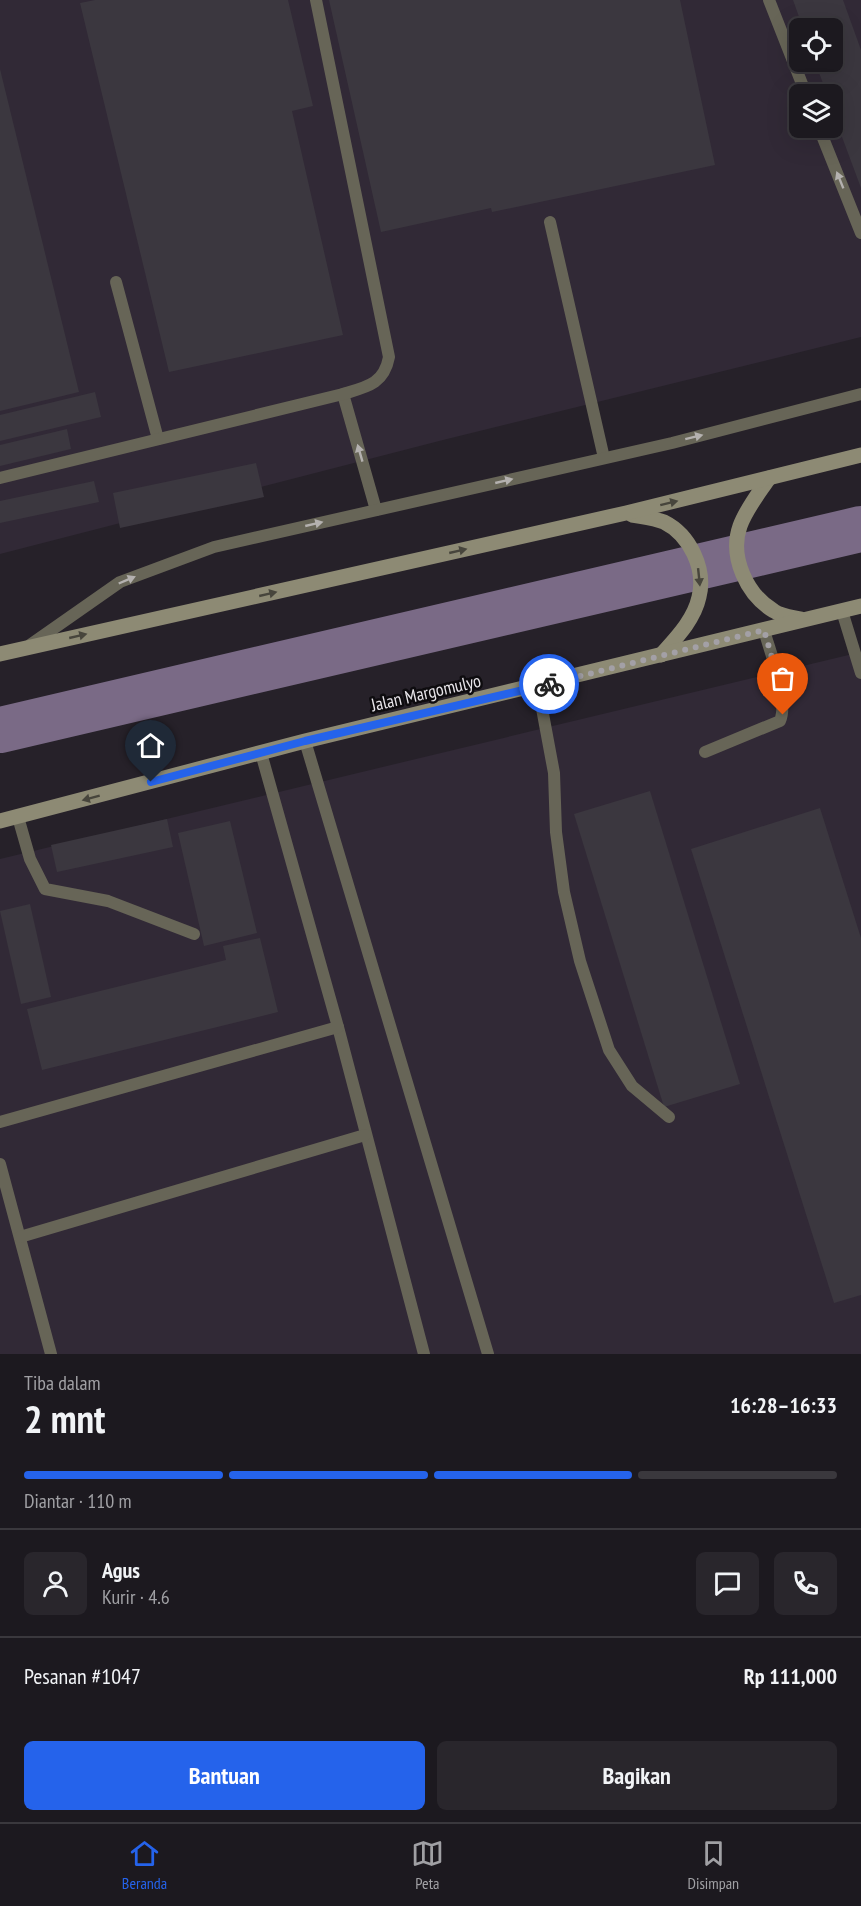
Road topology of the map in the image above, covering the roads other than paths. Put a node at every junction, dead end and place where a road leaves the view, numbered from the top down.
1 (316, 0) edge
2 (769, 0) edge
3 (802, 84) edge
4 (823, 138) edge
5 (550, 222) dead end
6 (861, 232) edge
7 (116, 282) dead end
8 (343, 394) junction
9 (861, 394) edge
10 (158, 439) junction
11 (861, 455) edge
12 (604, 458) junction
13 (0, 478) edge
14 (769, 478) junction
15 (376, 510) junction
16 (626, 513) junction
17 (861, 606) edge
18 (842, 611) junction
19 (803, 620) junction
20 (764, 630) junction
21 (27, 648) junction
22 (0, 654) edge
23 (661, 655) junction
24 (861, 673) edge
25 (538, 687) junction
26 (305, 741) junction
27 (705, 752) dead end
28 (261, 753) junction
29 (18, 817) junction
30 (0, 821) edge
31 (194, 934) dead end
32 (338, 1027) junction
33 (669, 1117) dead end
34 (0, 1122) edge
35 (365, 1135) junction
36 (0, 1164) edge
37 (20, 1237) junction
38 (51, 1354) edge
39 (424, 1354) edge
40 (488, 1354) edge

1 - 8 lane
2 - 3 lane
6 -> 4 lane
5 - 12 lane
7 - 10 lane
8 - 10 lane
15 -> 8 lane
12 -> 9 lane
10 - 13 lane
11 - 14 main road
15 -> 12 lane
16 -> 14 main road
14 - 19 main road
21 -> 15 lane
21 -> 16 main road
16 -> 23 main road
17 - 18 main road, Jalan Margomulyo
18 - 19 main road, Jalan Margomulyo
18 - 24 lane
19 - 20 main road, Jalan Margomulyo
20 - 23 main road, Jalan Margomulyo
20 - 27 lane
21 - 22 main road
23 - 25 main road, Jalan Margomulyo
25 - 26 main road, Jalan Margomulyo
25 - 33 lane
26 - 28 main road, Jalan Margomulyo
26 - 40 lane
28 -> 29 main road, Jalan Margomulyo
28 - 32 lane
29 - 30 main road, Jalan Margomulyo
29 - 31 lane
32 - 34 lane
32 - 35 lane
35 - 37 lane
35 - 39 lane
36 - 37 lane
37 - 38 lane

